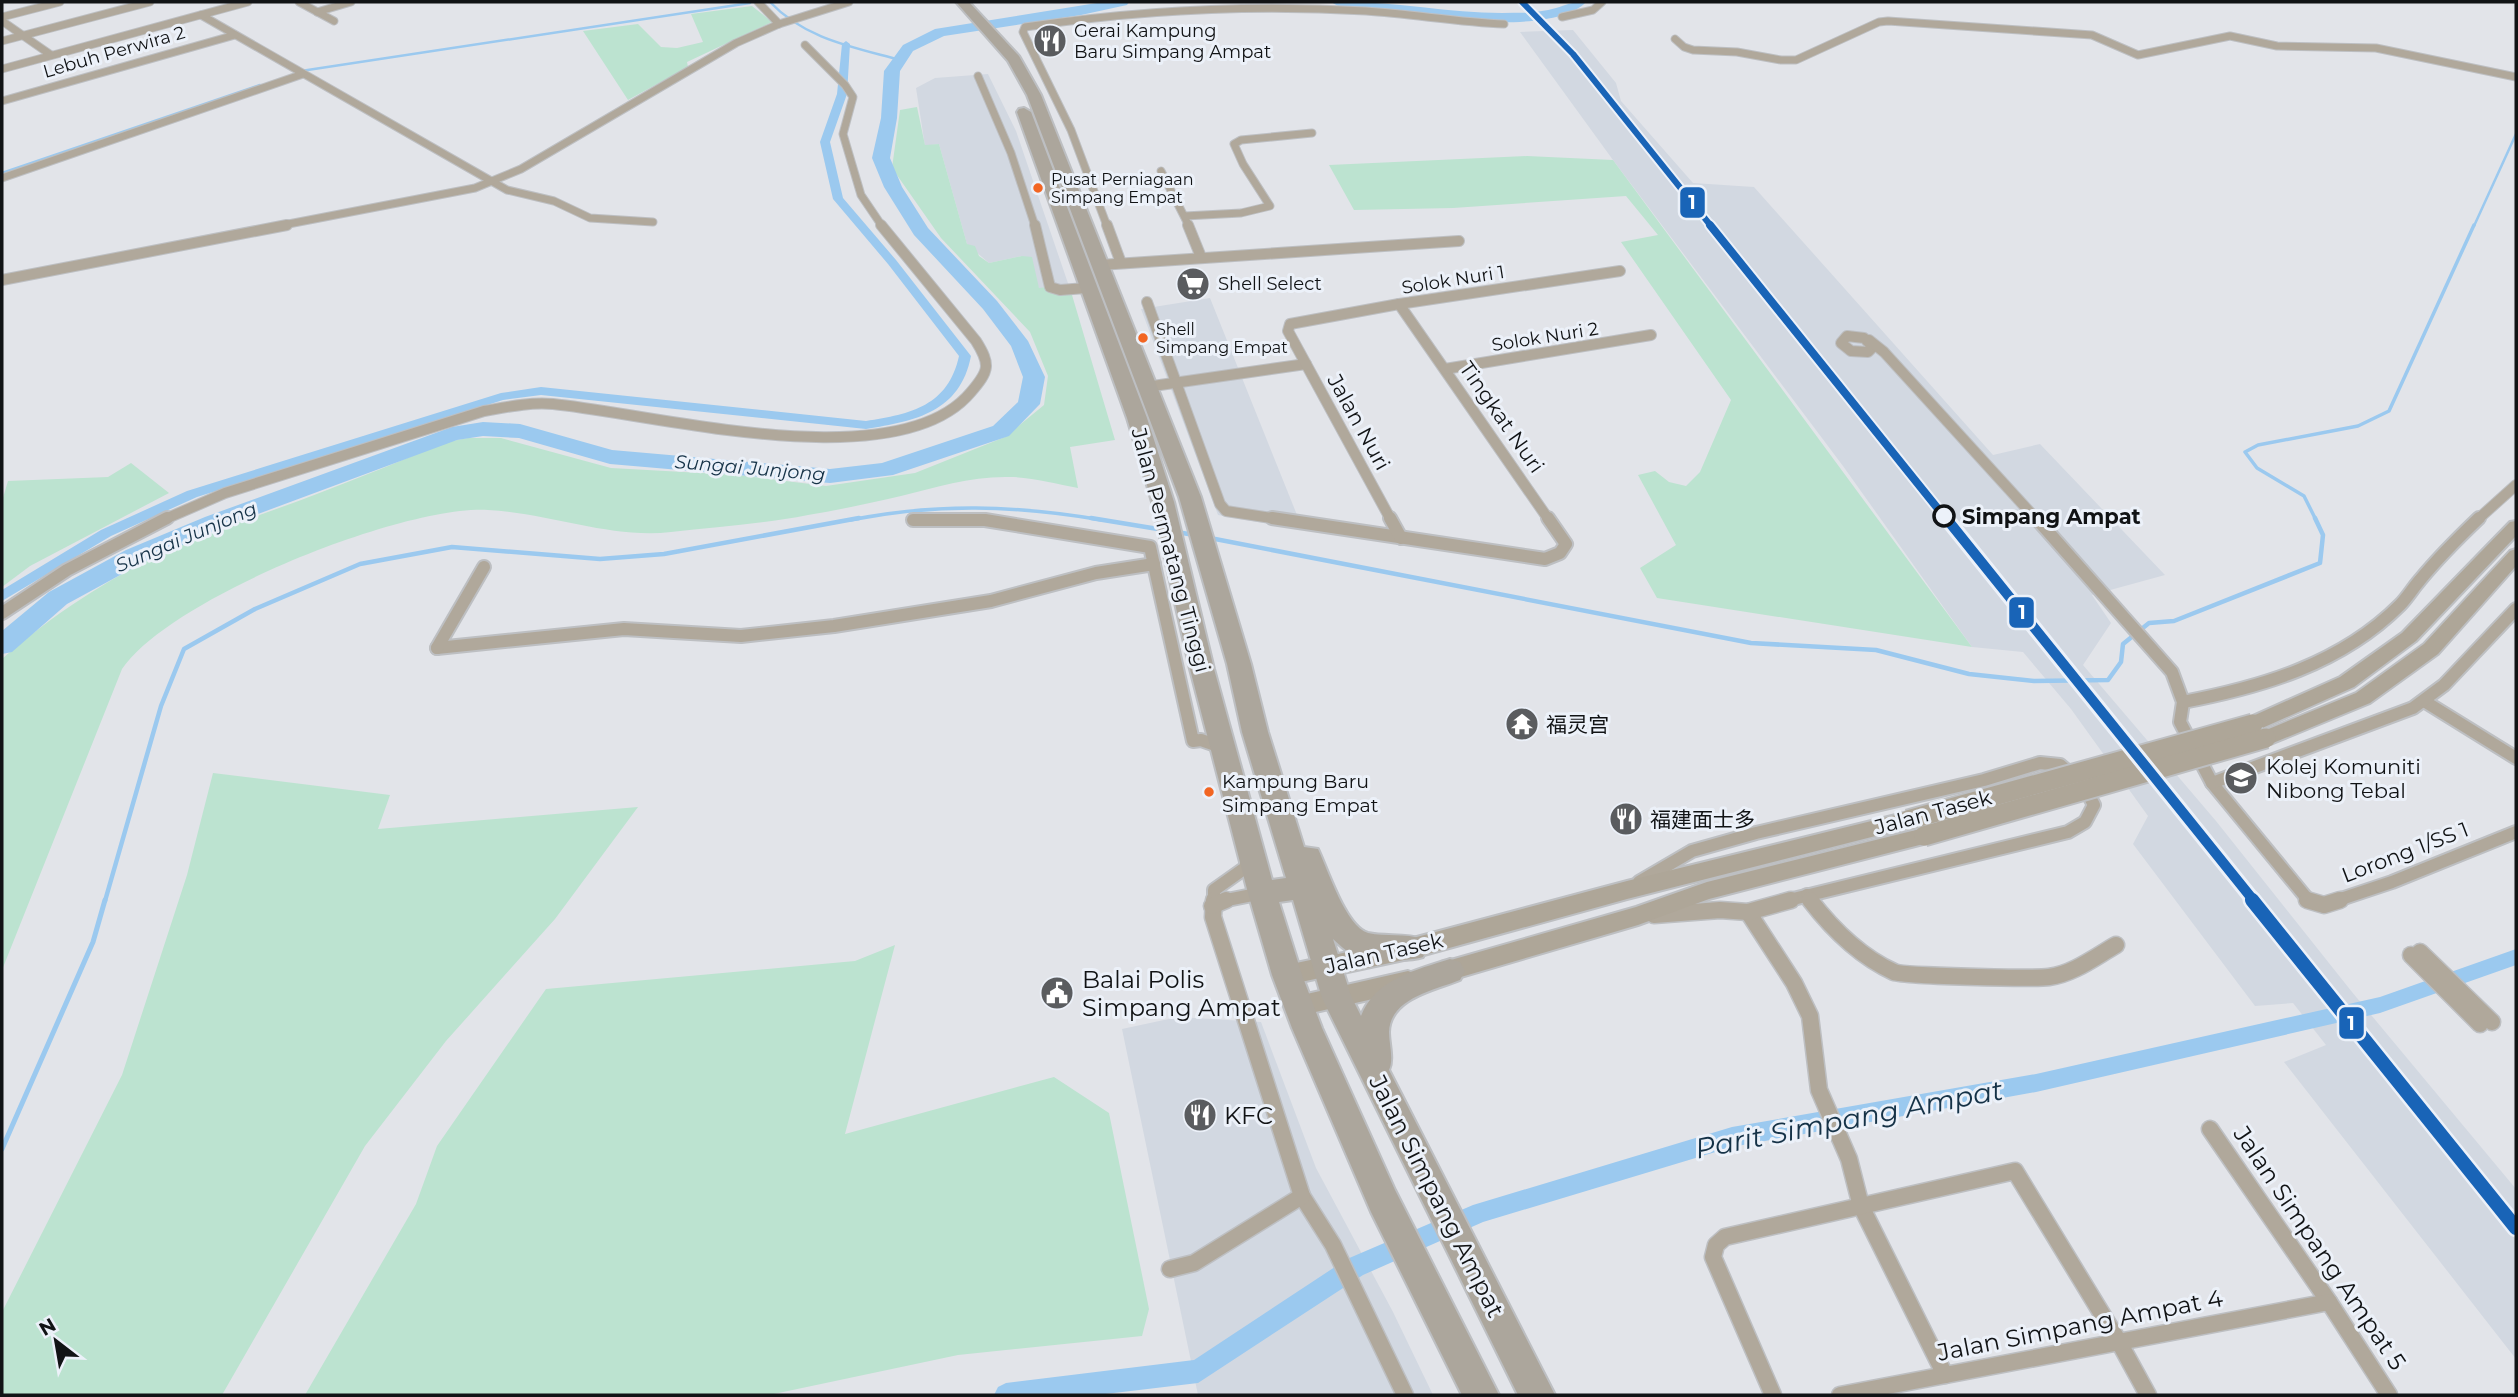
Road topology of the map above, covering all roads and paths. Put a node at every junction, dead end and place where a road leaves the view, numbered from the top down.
1 (60, 2) edge
2 (150, 2) edge
3 (248, 2) edge
4 (299, 2) edge
5 (352, 2) edge
6 (758, 2) edge
7 (849, 2) edge
8 (1602, 2) edge
9 (958, 10) edge
10 (317, 12) junction
11 (201, 15) junction
12 (1562, 17) dead end
13 (2, 19) edge
14 (334, 21) dead end
15 (786, 22) junction
16 (1504, 24) dead end
17 (235, 34) junction
18 (23, 36) junction
19 (988, 38) junction
20 (1675, 39) dead end
21 (2, 41) edge
22 (805, 46) dead end
23 (51, 55) junction
24 (1036, 56) junction
25 (1007, 63) junction
26 (2, 69) edge
27 (302, 73) junction
28 (1045, 74) junction
29 (978, 76) dead end
30 (2516, 77) edge
31 (1025, 78) junction
32 (1017, 98) dead end
33 (2, 101) edge
34 (1312, 133) dead end
35 (1161, 171) dead end
36 (2, 178) edge
37 (492, 182) junction
38 (1185, 216) junction
39 (653, 222) dead end
40 (1459, 242) dead end
41 (1201, 257) junction
42 (1121, 263) junction
43 (1100, 265) junction
44 (1620, 271) dead end
45 (2, 280) edge
46 (1086, 288) junction
47 (1147, 302) dead end
48 (1399, 304) junction
49 (1290, 324) joint
50 (1651, 335) dead end
51 (1869, 340) junction
52 (1863, 352) junction
53 (1891, 361) junction
54 (1306, 364) junction
55 (1445, 369) junction
56 (1177, 383) junction
57 (1146, 387) junction
58 (2516, 485) edge
59 (913, 520) dead end
60 (2516, 526) edge
61 (1401, 538) junction
62 (2516, 555) edge
63 (1154, 564) junction
64 (484, 567) dead end
65 (2097, 585) joint
66 (2516, 609) edge
67 (2, 613) edge
68 (2172, 673) joint
69 (2424, 701) junction
70 (2183, 702) junction
71 (2260, 731) junction
72 (1213, 744) junction
73 (2516, 758) edge
74 (2212, 783) junction
75 (1276, 797) junction
76 (2516, 832) edge
77 (1250, 846) junction
78 (1304, 887) junction
79 (1627, 890) junction
80 (1262, 893) junction
81 (1807, 895) junction
82 (1212, 906) junction
83 (1748, 912) junction
84 (1638, 916) junction
85 (2116, 945) dead end
86 (1413, 948) junction
87 (2416, 953) dead end
88 (1328, 966) junction
89 (1450, 971) junction
90 (1287, 975) junction
91 (1337, 998) junction
92 (1298, 1006) junction
93 (2486, 1023) dead end
94 (1377, 1075) junction
95 (2210, 1129) dead end
96 (1849, 1159) joint
97 (2015, 1171) joint
98 (1302, 1196) junction
99 (1861, 1206) junction
100 (1170, 1269) dead end
101 (2329, 1302) junction
102 (2119, 1342) junction
103 (1945, 1375) junction
104 (1405, 1395) edge
105 (1481, 1395) edge
106 (1537, 1395) edge
107 (1773, 1395) edge
108 (1840, 1395) edge
109 (2148, 1395) edge
110 (2389, 1395) edge

1 - 13 street
2 - 18 street
3 - 11 street
4 - 10 street
5 - 10 street
6 - 15 street
7 - 15 street
8 - 12 street
9 - 19 highway, Jalan Permatang Tinggi
9 - 19 highway, Jalan Permatang Tinggi
10 - 14 street
11 - 17 street
11 - 23 street
13 - 18 street
15 - 37 street
16 - 24 street
17 - 27 street
17 - 33 street, Lebuh Perwira 2
18 - 21 street
18 - 23 street
19 - 25 highway, Jalan Permatang Tinggi
20 - 30 street
22 - 67 street
23 - 26 street
24 - 25 street
24 - 28 street
25 - 31 highway, Jalan Permatang Tinggi
27 - 36 street
27 - 37 street
28 - 31 street
28 - 42 street
29 - 46 street
31 - 43 highway, Jalan Permatang Tinggi
32 - 46 highway, Jalan Permatang Tinggi
34 - 38 street
35 - 38 street
37 - 39 street
37 - 45 street
38 - 41 street
40 - 41 street
41 - 42 street
42 - 43 street
43 - 57 highway, Jalan Permatang Tinggi
44 - 48 street, Solok Nuri 1
46 - 72 highway, Jalan Permatang Tinggi
47 - 56 street
48 - 49 street, Solok Nuri 1
48 - 55 street, Tingkat Nuri
49 - 54 street, Jalan Nuri
50 - 55 street, Solok Nuri 2
51 - 52 street
51 - 52 street
51 - 53 street
52 - 53 street
53 - 65 street
54 - 56 street
54 - 61 street, Jalan Nuri
55 - 61 street, Tingkat Nuri
56 - 57 street
56 - 61 street
57 - 75 highway, Jalan Permatang Tinggi
58 - 70 street
59 - 63 street
60 - 71 main road, Jalan Tasek
62 - 71 main road, Jalan Tasek
63 - 64 street
63 - 72 street
65 - 68 street
66 - 69 street
68 - 70 street
69 - 73 street
69 - 74 street
70 - 74 street
71 - 79 main road, Jalan Tasek, bridge
71 - 84 main road, Jalan Tasek, bridge
72 - 77 highway, Jalan Permatang Tinggi
74 - 76 street, Lorong 1/SS 1
75 - 78 highway, Jalan Permatang Tinggi
75 - 86 highway
77 - 80 highway, Jalan Permatang Tinggi
77 - 82 street
78 - 80 highway
78 - 88 highway, Jalan Permatang Tinggi
79 - 81 street
79 - 86 main road, Jalan Tasek
80 - 82 street
80 - 90 highway, Jalan Permatang Tinggi
81 - 83 street
81 - 85 street
82 - 98 street
83 - 84 street
83 - 96 street
84 - 89 main road, Jalan Tasek
86 - 88 main road, Jalan Tasek
87 - 93 street
88 - 90 main road, Jalan Tasek
88 - 91 highway, Jalan Permatang Tinggi
89 - 91 main road, Jalan Tasek
89 - 94 highway
90 - 92 highway, Jalan Permatang Tinggi
91 - 92 main road, Jalan Tasek
91 - 94 highway, Jalan Simpang Ampat
92 - 105 highway, Jalan Simpang Ampat
94 - 106 highway, Jalan Simpang Ampat
95 - 101 street, Jalan Simpang Ampat 5
96 - 99 street
97 - 99 street
97 - 102 street
98 - 100 street
98 - 104 street
99 - 103 street
99 - 107 street
101 - 102 street, Jalan Simpang Ampat 4
101 - 110 street, Jalan Simpang Ampat 5
102 - 103 street, Jalan Simpang Ampat 4
102 - 109 street
103 - 108 street, Jalan Simpang Ampat 4

